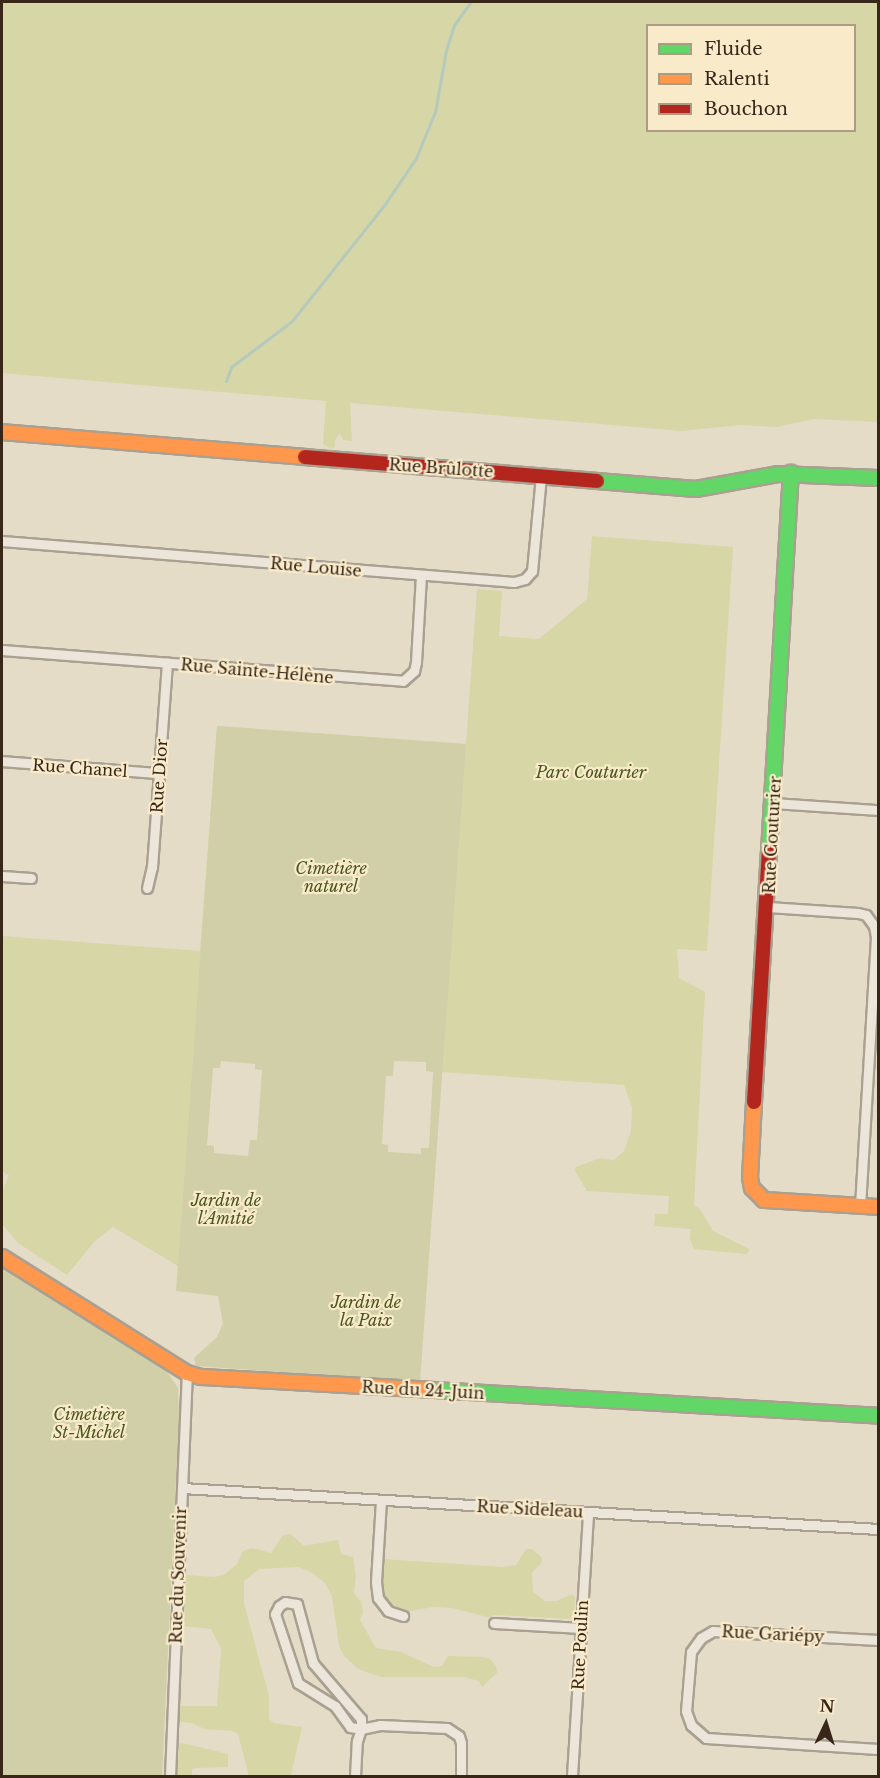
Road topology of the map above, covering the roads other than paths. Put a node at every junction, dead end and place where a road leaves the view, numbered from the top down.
1 (2, 432) edge
2 (792, 473) junction
3 (541, 476) junction
4 (879, 478) edge
5 (2, 541) edge
6 (421, 576) junction
7 (2, 650) edge
8 (167, 663) junction
9 (2, 761) edge
10 (159, 773) junction
11 (774, 803) junction
12 (879, 810) edge
13 (2, 876) edge
14 (31, 879) dead end
15 (147, 888) dead end
16 (768, 907) junction
17 (876, 988) edge
18 (860, 1206) junction
19 (879, 1207) edge
20 (2, 1257) edge
21 (187, 1373) junction
22 (879, 1416) edge
23 (182, 1488) junction
24 (381, 1500) junction
25 (588, 1513) junction
26 (879, 1529) edge
27 (403, 1616) dead end
28 (494, 1623) dead end
29 (581, 1628) junction
30 (879, 1640) edge
31 (308, 1653) junction
32 (290, 1663) junction
33 (361, 1729) junction
34 (879, 1749) edge
35 (170, 1776) edge
36 (355, 1776) edge
37 (461, 1776) edge
38 (572, 1776) edge

1 - 3 street, Rue Brûlotte
2 - 3 street, Rue Brûlotte
2 - 4 street, Rue Brûlotte
2 - 11 street, Rue Couturier
3 - 6 street, Rue Louise
5 - 6 street, Rue Louise
6 - 8 street, Rue Sainte-Hélène
7 - 8 street, Rue Sainte-Hélène
8 - 10 street, Rue Dior
9 - 10 street, Rue Chanel
10 - 15 street, Rue Dior
11 - 12 street
11 - 16 street, Rue Couturier
13 - 14 street
16 - 17 street
16 - 18 street, Rue Couturier
17 - 18 street
18 - 19 street
20 - 21 street, Rue du 24-Juin
21 - 22 street, Rue du 24-Juin
21 - 23 street, Rue du Souvenir
23 - 24 street, Rue Sideleau
23 - 35 street, Rue du Souvenir
24 - 25 street, Rue Sideleau
24 - 27 street
25 - 26 street, Rue Sideleau
25 - 29 street, Rue Poulin
28 - 29 street
29 - 38 street, Rue Poulin
30 - 34 street, Rue Gariépy
31 - 32 street
31 - 32 street
31 - 33 street
32 - 33 street
33 - 36 street
33 - 37 street

